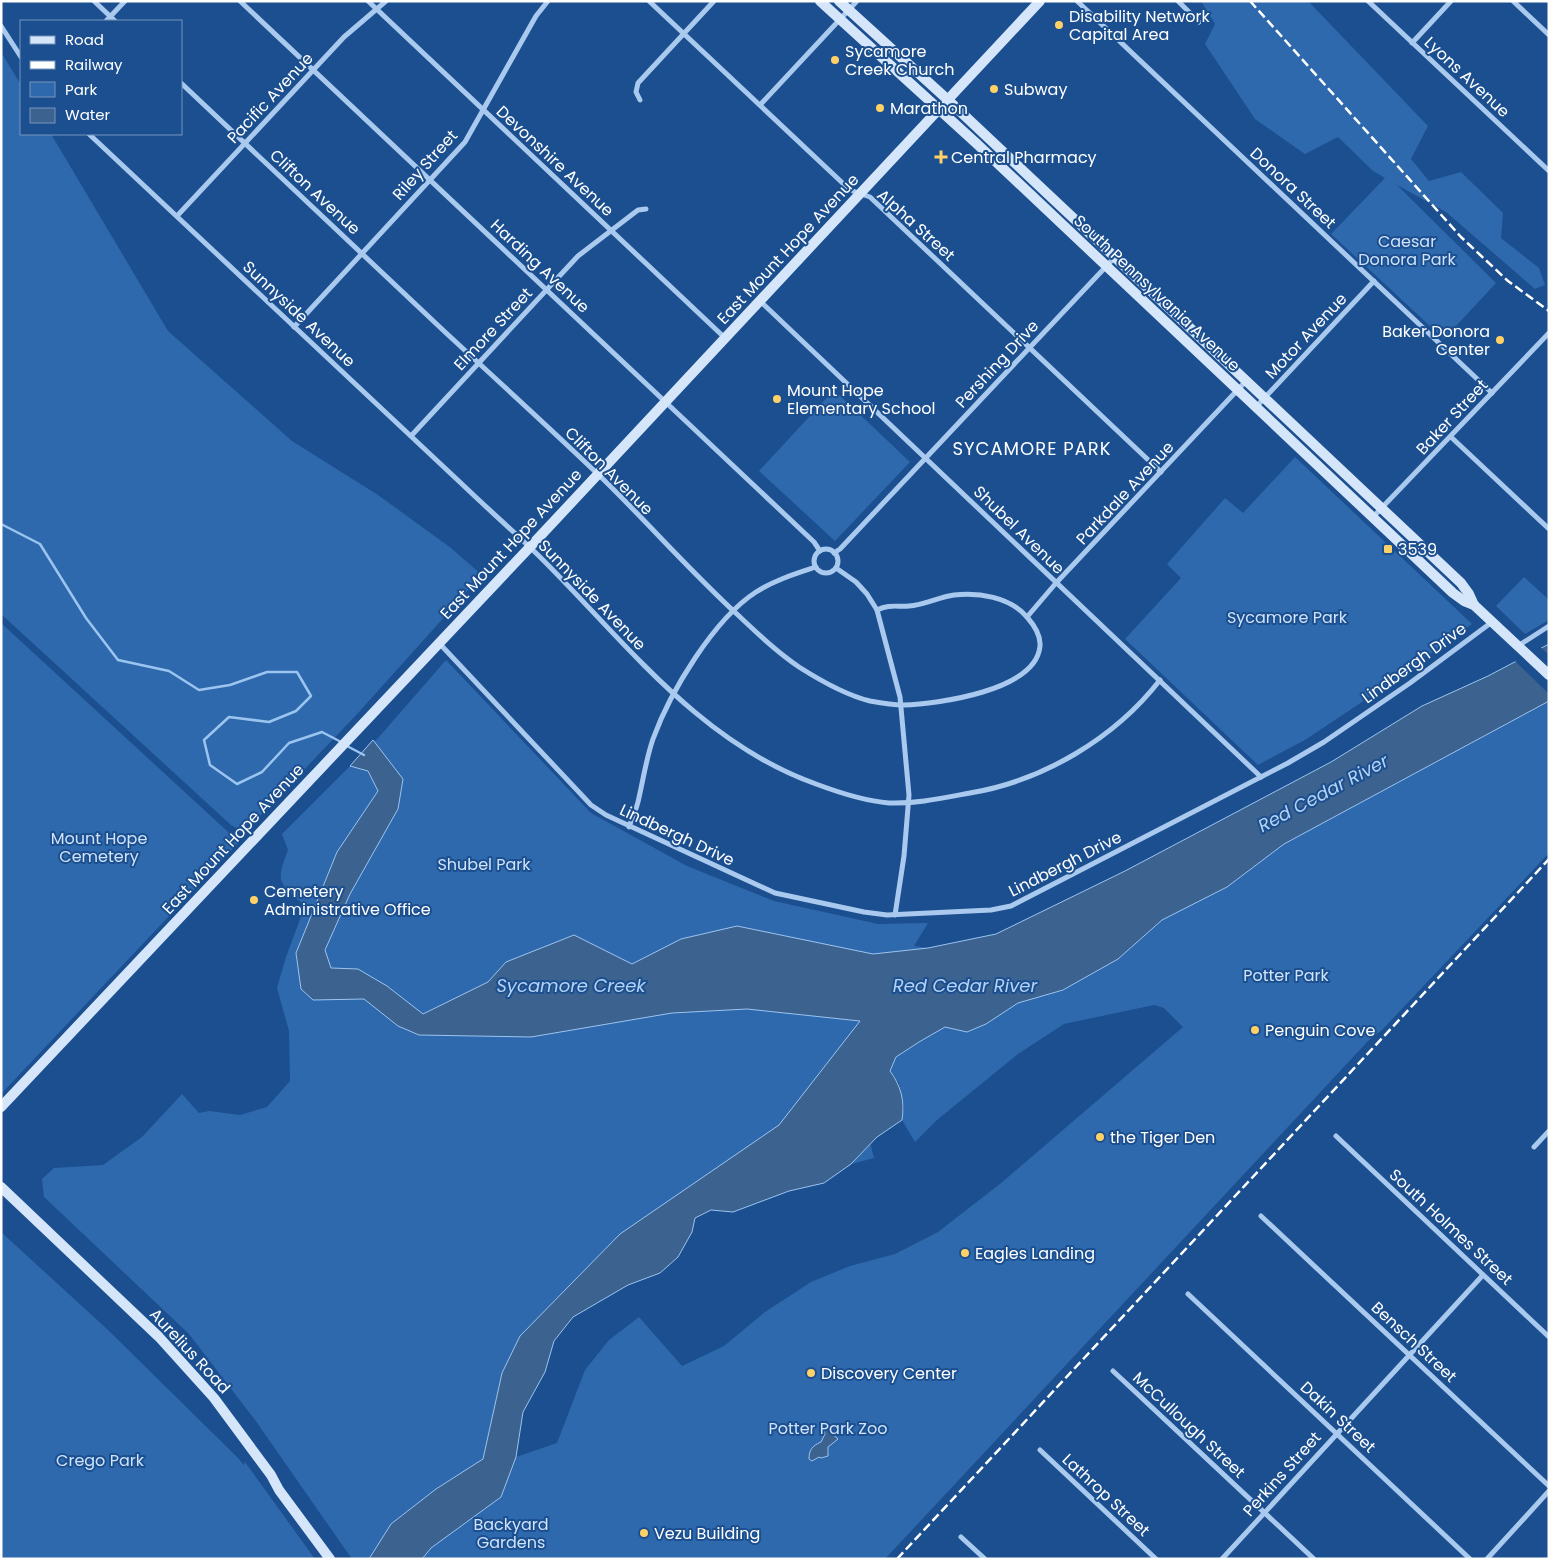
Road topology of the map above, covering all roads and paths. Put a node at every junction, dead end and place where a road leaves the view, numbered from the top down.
1 (94, 1) edge
2 (125, 1) edge
3 (240, 1) edge
4 (368, 1) edge
5 (386, 1) edge
6 (548, 1) edge
7 (650, 1) edge
8 (714, 1) edge
9 (820, 1) edge
10 (839, 1) edge
11 (857, 1) edge
12 (1040, 1) edge
13 (1077, 1) edge
14 (1178, 1) edge
15 (1368, 1) edge
16 (1451, 1) edge
17 (1513, 1) edge
18 (376, 10) junction
19 (848, 10) junction
20 (108, 19) edge
21 (840, 19) junction
22 (1199, 22) dead end
23 (1, 26) edge
24 (684, 34) junction
25 (1549, 35) edge
26 (1412, 43) junction
27 (20, 54) edge
28 (313, 70) junction
29 (182, 84) edge
30 (640, 100) dead end
31 (948, 100) junction
32 (760, 105) junction
33 (940, 109) junction
34 (482, 111) junction
35 (90, 135) edge
36 (245, 143) junction
37 (1549, 171) edge
38 (430, 180) junction
39 (860, 194) junction
40 (646, 209) dead end
41 (177, 216) junction
42 (612, 231) junction
43 (362, 253) junction
44 (1115, 257) junction
45 (1106, 266) junction
46 (1374, 281) junction
47 (547, 290) junction
48 (760, 301) junction
49 (294, 327) junction
50 (1548, 337) edge
51 (726, 338) junction
52 (1030, 347) junction
53 (478, 362) junction
54 (1246, 381) junction
55 (1238, 390) junction
56 (1492, 393) junction
57 (1265, 398) junction
58 (666, 401) junction
59 (1256, 408) junction
60 (410, 436) junction
61 (1451, 436) junction
62 (926, 458) junction
63 (1161, 472) junction
64 (597, 474) junction
65 (1382, 509) junction
66 (1373, 518) junction
67 (1549, 529) edge
68 (529, 548) junction
69 (820, 551) junction
70 (834, 553) junction
71 (816, 567) junction
72 (836, 568) junction
73 (1056, 583) junction
74 (1474, 605) junction
75 (877, 610) junction
76 (734, 612) junction
77 (1027, 617) junction
78 (1493, 622) junction
79 (1549, 626) edge
80 (439, 643) junction
81 (1522, 649) junction
82 (1549, 675) edge
83 (1160, 680) junction
84 (673, 694) junction
85 (901, 705) junction
86 (1261, 777) junction
87 (909, 803) junction
88 (629, 827) junction
89 (895, 915) junction
90 (1, 1107) edge
91 (1549, 1131) edge
92 (1336, 1136) dead end
93 (1534, 1147) dead end
94 (1, 1186) edge
95 (1261, 1216) dead end
96 (1482, 1274) junction
97 (1188, 1294) dead end
98 (1549, 1337) edge
99 (1408, 1354) junction
100 (1113, 1371) dead end
101 (1337, 1433) junction
102 (1040, 1450) dead end
103 (1549, 1486) edge
104 (1549, 1492) edge
105 (1264, 1512) junction
106 (960, 1537) dead end
107 (327, 1555) edge
108 (985, 1559) edge
109 (1156, 1559) edge
110 (1222, 1559) edge
111 (1314, 1559) edge
112 (1470, 1559) edge
113 (1487, 1559) edge

1 - 20 street
2 - 20 street
3 - 28 street, Harding Avenue
4 - 18 street, Devonshire Avenue
5 - 18 street, Pacific Avenue
6 - 34 street, Riley Street
7 - 24 street, Alpha Street
8 - 24 street
9 - 21 street, South Pennsylvania Avenue
10 - 19 street, South Pennsylvania Avenue
11 - 19 street
12 - 31 street, East Mount Hope Avenue
13 - 46 street, Donora Street
14 - 22 street
15 - 26 street, Lyons Avenue
16 - 26 street
17 - 25 street
18 - 28 street, Pacific Avenue
18 - 34 street, Devonshire Avenue
19 - 21 street
19 - 31 street, South Pennsylvania Avenue
21 - 32 street
21 - 33 street, South Pennsylvania Avenue
23 - 27 street
24 - 30 street
24 - 32 street, Alpha Street
26 - 37 street, Lyons Avenue
28 - 36 street, Pacific Avenue
28 - 38 street, Harding Avenue
29 - 36 street, Clifton Avenue
31 - 33 street, East Mount Hope Avenue
31 - 44 street, South Pennsylvania Avenue
32 - 39 street, Alpha Street
33 - 39 street, East Mount Hope Avenue
33 - 45 street, South Pennsylvania Avenue
34 - 38 street, Riley Street
34 - 42 street, Devonshire Avenue
35 - 41 street, Sunnyside Avenue
36 - 41 street, Pacific Avenue
36 - 43 street, Clifton Avenue
38 - 43 street, Riley Street
38 - 47 street, Harding Avenue
39 - 48 street, East Mount Hope Avenue
39 - 52 street, Alpha Street
40 - 42 street, Elmore Street
41 - 49 street, Sunnyside Avenue
42 - 47 street, Elmore Street
42 - 51 street, Devonshire Avenue
43 - 49 street, Riley Street
43 - 53 street, Clifton Avenue
44 - 45 street, Pershing Drive
44 - 54 street, South Pennsylvania Avenue
45 - 52 street, Pershing Drive
45 - 55 street, South Pennsylvania Avenue
46 - 56 street, Donora Street
46 - 57 street, Motor Avenue
47 - 53 street, Elmore Street
47 - 58 street, Harding Avenue
48 - 51 street, East Mount Hope Avenue
48 - 62 street, Shubel Avenue
49 - 60 street, Sunnyside Avenue
50 - 56 street, Baker Street
51 - 58 street, East Mount Hope Avenue
52 - 62 street, Pershing Drive
52 - 63 street, Alpha Street
53 - 60 street, Elmore Street
53 - 64 street, Clifton Avenue
54 - 55 street, Parkdale Avenue
54 - 57 street, South Pennsylvania Avenue
55 - 59 street, South Pennsylvania Avenue
55 - 63 street, Parkdale Avenue
56 - 61 street, Baker Street
57 - 59 street, Motor Avenue
57 - 65 street, South Pennsylvania Avenue
58 - 64 street, East Mount Hope Avenue
58 - 69 street, Harding Avenue
59 - 66 street, South Pennsylvania Avenue
60 - 68 street, Sunnyside Avenue
61 - 65 street, Baker Street
61 - 67 street
62 - 70 street, Pershing Drive
62 - 73 street, Shubel Avenue
63 - 73 street, Parkdale Avenue
64 - 68 street, East Mount Hope Avenue
64 - 76 street, Clifton Avenue
65 - 66 street, Baker Street
65 - 74 street, South Pennsylvania Avenue
66 - 74 street, South Pennsylvania Avenue
68 - 80 street, East Mount Hope Avenue
68 - 84 street, Sunnyside Avenue
69 - 70 street
69 - 71 street
70 - 72 street
71 - 72 street
71 - 76 street
72 - 75 street
73 - 77 street, Parkdale Avenue
73 - 83 street, Shubel Avenue
74 - 78 street, South Pennsylvania Avenue
75 - 77 street
75 - 85 street
76 - 84 street
76 - 85 street, Clifton Avenue
77 - 85 street, Clifton Avenue
78 - 81 street, South Pennsylvania Avenue
78 - 86 street, Lindbergh Drive
79 - 81 street
80 - 88 street, Lindbergh Drive
80 - 90 street, East Mount Hope Avenue
81 - 82 street, South Pennsylvania Avenue
83 - 86 street, Shubel Avenue
83 - 87 street, Sunnyside Avenue
84 - 87 street, Sunnyside Avenue
84 - 88 street
85 - 87 street
86 - 89 street, Lindbergh Drive
87 - 89 street
88 - 89 street, Lindbergh Drive
91 - 93 street
92 - 96 street, South Holmes Street
94 - 107 street, Aurelius Road
95 - 99 street, Bensch Street
96 - 98 street, South Holmes Street
96 - 99 street, Perkins Street
97 - 101 street, Dakin Street
99 - 101 street, Perkins Street
99 - 103 street, Bensch Street
100 - 105 street, McCullough Street
101 - 105 street, Perkins Street
101 - 112 street, Dakin Street
102 - 109 street, Lathrop Street
104 - 113 street
105 - 110 street, Perkins Street
105 - 111 street, McCullough Street
106 - 108 street

